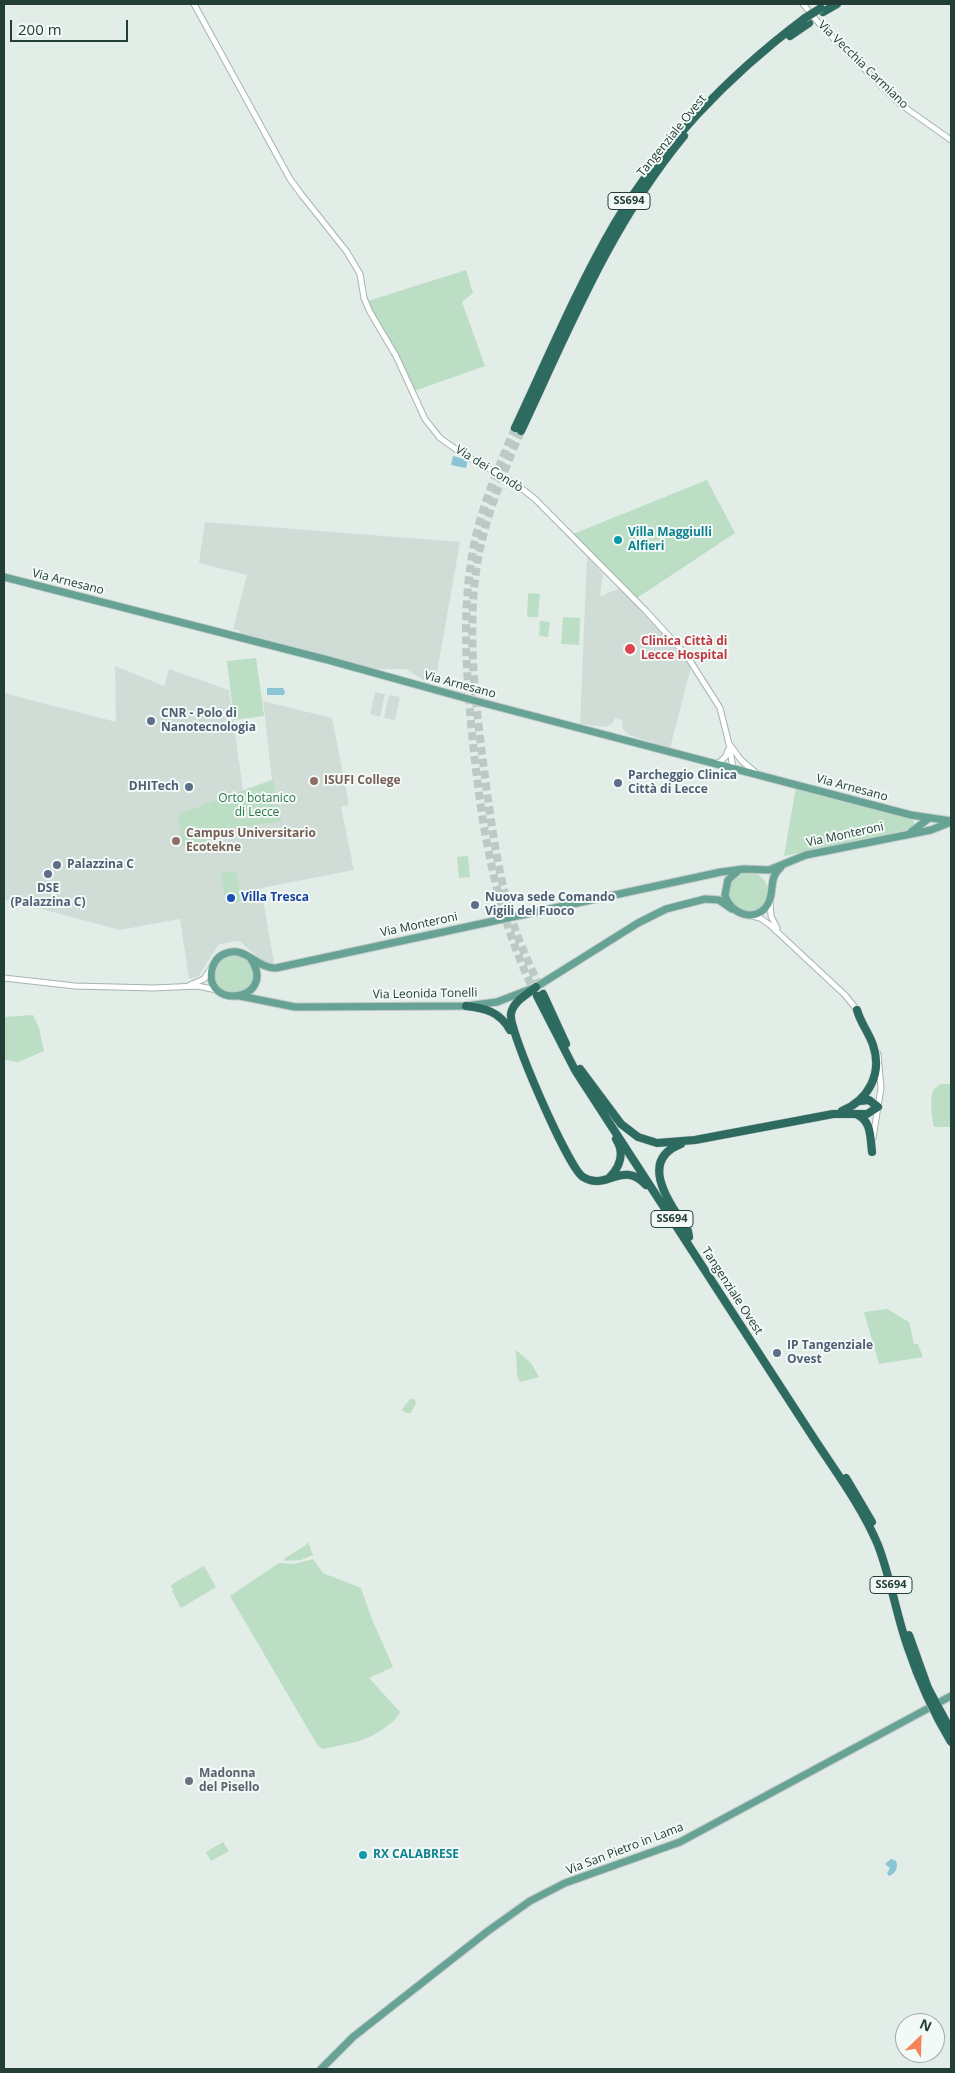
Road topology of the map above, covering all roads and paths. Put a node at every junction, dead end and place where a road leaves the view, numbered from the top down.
1 (194, 4) edge
2 (803, 4) edge
3 (837, 4) edge
4 (824, 8) edge
5 (951, 140) edge
6 (518, 430) tunnel mouth
7 (4, 577) edge
8 (730, 744) junction
9 (713, 763) junction
10 (733, 768) junction
11 (759, 775) junction
12 (911, 815) junction
13 (928, 819) junction
14 (951, 821) edge
15 (925, 831) junction
16 (910, 832) junction
17 (787, 862) junction
18 (740, 870) junction
19 (756, 870) junction
20 (771, 889) junction
21 (770, 898) junction
22 (732, 909) junction
23 (744, 914) junction
24 (783, 937) junction
25 (251, 959) junction
26 (213, 965) junction
27 (4, 978) edge
28 (187, 986) junction
29 (536, 987) junction
30 (220, 992) junction
31 (240, 996) junction
32 (466, 1006) junction
33 (857, 1010) junction
34 (514, 1036) junction
35 (580, 1069) junction
36 (594, 1099) junction
37 (860, 1101) junction
38 (878, 1107) junction
39 (852, 1113) junction
40 (833, 1114) junction
41 (695, 1140) junction
42 (872, 1152) joint
43 (609, 1178) junction
44 (686, 1236) junction
45 (816, 1436) junction
46 (951, 1696) edge
47 (951, 1731) edge
48 (951, 1742) edge
49 (321, 2069) edge

1 - 8 street, Via dei Condò
2 - 5 street, Via Vecchia Carmiano
3 - 4 highway, Tangenziale Ovest / SS694
4 - 6 highway, Tangenziale Ovest / SS694
7 - 9 main road, Via Arnesano
8 - 9 street
8 - 10 street, Via dei Condò
8 - 11 street, Via dei Condò
9 - 10 main road, Via Arnesano
10 - 11 main road, Via Arnesano
11 - 12 main road, Via Arnesano
12 - 13 main road, Via Monteroni
12 - 16 main road
13 - 14 main road, Via Monteroni
13 - 15 main road
13 - 16 main road, Via Monteroni
14 - 15 main road, Via Monteroni
15 - 16 main road, Via Monteroni
16 - 17 main road, Via Monteroni
17 - 19 main road, Via Monteroni
17 - 20 main road
18 - 19 main road, Via Monteroni
18 - 22 main road
18 - 25 main road, Via Monteroni
19 - 20 main road
20 - 21 main road
21 - 23 main road
21 - 24 street
22 - 23 main road
22 - 29 main road, Via Leonida Tonelli
23 - 24 street
24 - 33 street
25 - 26 main road, Via Monteroni
25 - 31 main road
26 - 28 street
26 - 30 main road
27 - 28 street
28 - 30 street
29 - 32 main road, Via Leonida Tonelli
29 - 34 highway
30 - 31 main road
31 - 32 main road, Via Leonida Tonelli
32 - 34 highway
33 - 37 highway
33 - 38 street
34 - 43 highway
35 - 36 highway, Tangenziale Ovest / SS694
35 - 41 highway
35 - 44 highway, Tangenziale Ovest / SS694
36 - 43 highway
36 - 44 highway, Tangenziale Ovest / SS694
37 - 38 highway
37 - 40 highway
38 - 39 highway
38 - 42 street
39 - 40 highway
39 - 42 highway
40 - 41 highway
41 - 44 highway
43 - 44 highway
44 - 45 highway, Tangenziale Ovest / SS694
45 - 47 highway, Tangenziale Ovest / SS694, bridge
45 - 48 highway, Tangenziale Ovest / SS694, bridge
46 - 49 main road, Via San Pietro in Lama

